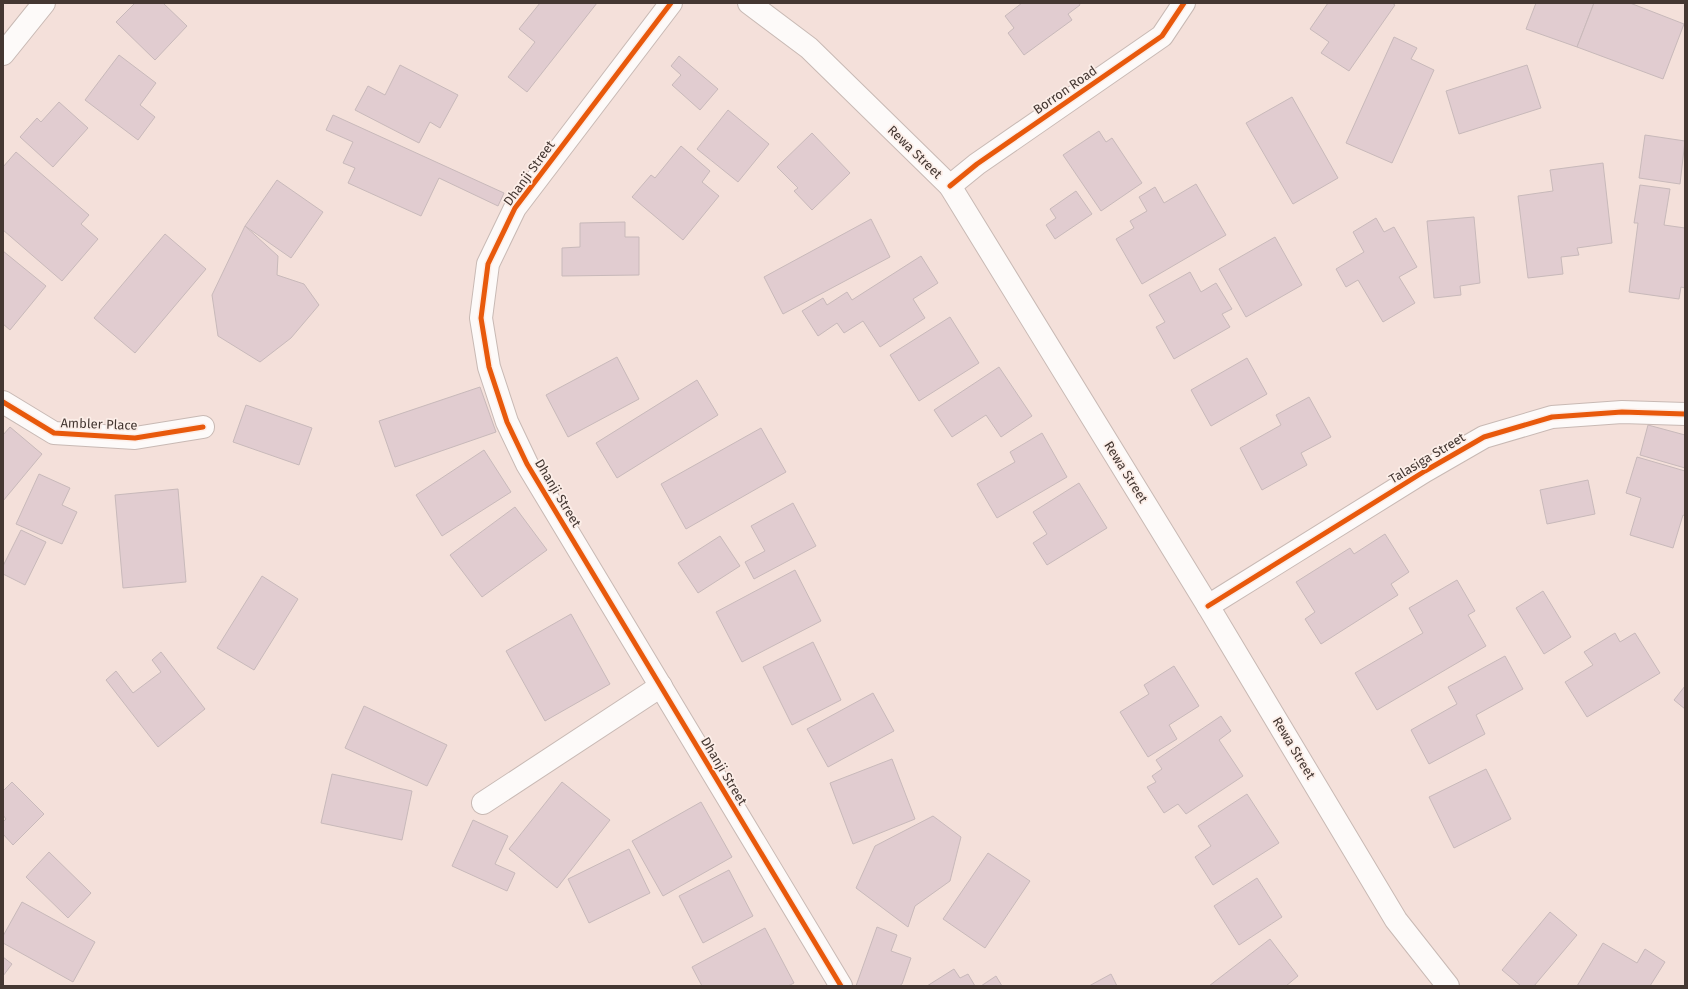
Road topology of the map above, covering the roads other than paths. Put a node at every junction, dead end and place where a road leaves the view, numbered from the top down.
1 (44, 3) edge
2 (670, 3) edge
3 (749, 3) edge
4 (1184, 3) edge
5 (3, 54) edge
6 (950, 186) junction
7 (3, 402) edge
8 (1685, 414) edge
9 (203, 427) dead end
10 (1208, 606) junction
11 (661, 686) junction
12 (483, 803) dead end
13 (841, 986) edge
14 (1448, 986) edge

1 - 5 street
2 - 11 street, Dhanji Street
3 - 6 street, Rewa Street
4 - 6 street, Borron Road
6 - 10 street, Rewa Street
7 - 9 street, Ambler Place
8 - 10 street, Talasiga Street
10 - 14 street, Rewa Street
11 - 12 street
11 - 13 street, Dhanji Street

